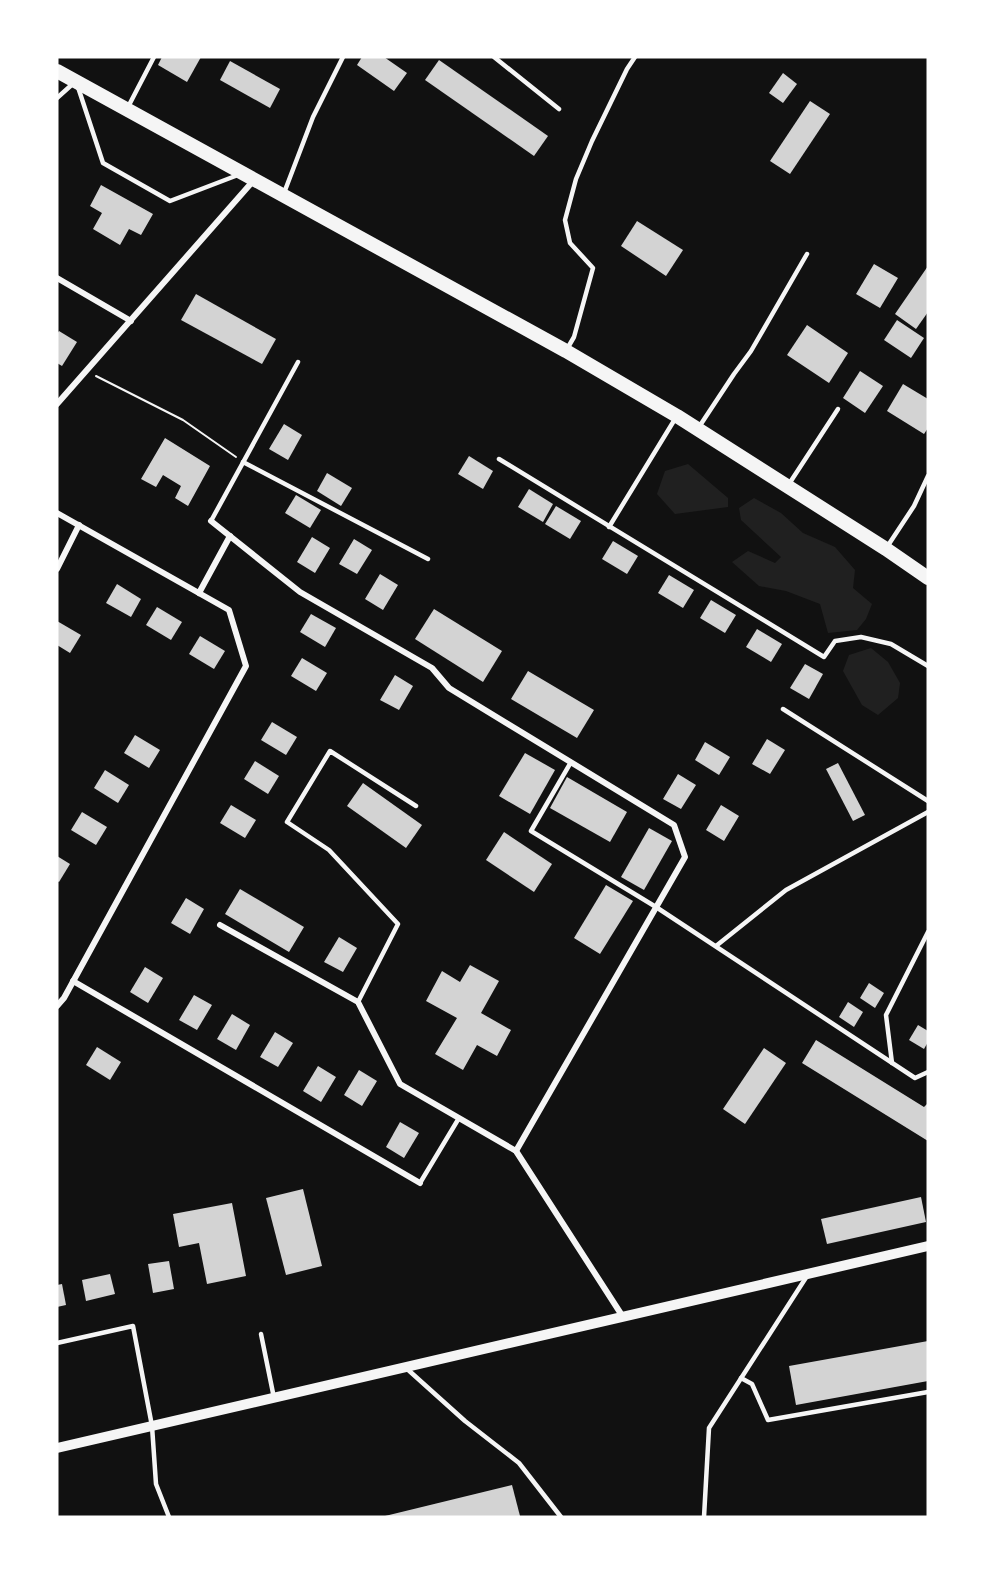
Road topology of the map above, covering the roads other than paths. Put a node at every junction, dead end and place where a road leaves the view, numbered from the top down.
1 (154, 57) edge
2 (343, 57) edge
3 (494, 57) edge
4 (635, 57) edge
5 (57, 70) edge
6 (76, 81) junction
7 (57, 98) edge
8 (126, 109) junction
9 (559, 109) dead end
10 (249, 176) junction
11 (283, 196) junction
12 (807, 254) dead end
13 (57, 278) edge
14 (131, 321) junction
15 (566, 351) junction
16 (298, 362) dead end
17 (57, 404) edge
18 (838, 410) dead end
19 (677, 416) junction
20 (697, 429) junction
21 (499, 459) dead end
22 (243, 462) junction
23 (928, 476) edge
24 (787, 486) junction
25 (57, 513) edge
26 (211, 522) joint
27 (79, 525) junction
28 (609, 527) junction
29 (230, 536) junction
30 (886, 549) junction
31 (428, 559) dead end
32 (57, 569) edge
33 (925, 573) edge
34 (199, 593) junction
35 (928, 666) edge
36 (783, 709) dead end
37 (571, 762) junction
38 (928, 801) edge
39 (416, 806) dead end
40 (928, 812) edge
41 (657, 907) junction
42 (220, 925) dead end
43 (928, 932) edge
44 (716, 946) junction
45 (73, 981) junction
46 (358, 1002) junction
47 (57, 1006) edge
48 (892, 1063) junction
49 (928, 1072) edge
50 (459, 1118) junction
51 (516, 1151) junction
52 (420, 1183) joint
53 (928, 1246) edge
54 (808, 1274) junction
55 (623, 1317) junction
56 (261, 1334) dead end
57 (57, 1343) edge
58 (406, 1368) junction
59 (741, 1378) junction
60 (928, 1392) edge
61 (274, 1398) junction
62 (152, 1426) junction
63 (57, 1448) edge
64 (169, 1517) edge
65 (561, 1517) edge
66 (704, 1517) edge

1 - 8 lane
2 - 11 lane
3 - 9 lane
4 - 15 lane
5 - 6 highway
6 - 7 lane
6 - 8 highway
6 - 10 lane
8 - 10 highway
10 - 11 highway
10 - 14 street
11 - 15 highway
12 - 20 lane
13 - 14 street
14 - 17 street
15 - 19 highway
16 - 22 lane
18 - 24 lane
19 - 20 highway
19 - 28 lane
20 - 24 highway
21 - 28 lane
22 - 26 lane
22 - 31 lane
23 - 30 lane
24 - 30 highway
25 - 27 street
26 - 29 street
27 - 32 street
27 - 34 street
28 - 35 lane
29 - 34 street
29 - 37 street
30 - 33 highway
34 - 45 street
36 - 38 lane
37 - 41 street
37 - 41 lane
39 - 46 lane
40 - 44 lane
41 - 44 lane
41 - 51 street
42 - 46 street
43 - 48 lane
44 - 48 lane
45 - 47 street
45 - 52 street
46 - 50 street
48 - 49 lane
50 - 51 street
50 - 52 lane
51 - 55 street
53 - 54 street
54 - 55 street
54 - 59 lane
55 - 58 street
56 - 61 lane
57 - 62 lane
58 - 61 street
58 - 65 lane
59 - 60 lane
59 - 66 lane
61 - 62 street
62 - 63 street
62 - 64 lane

